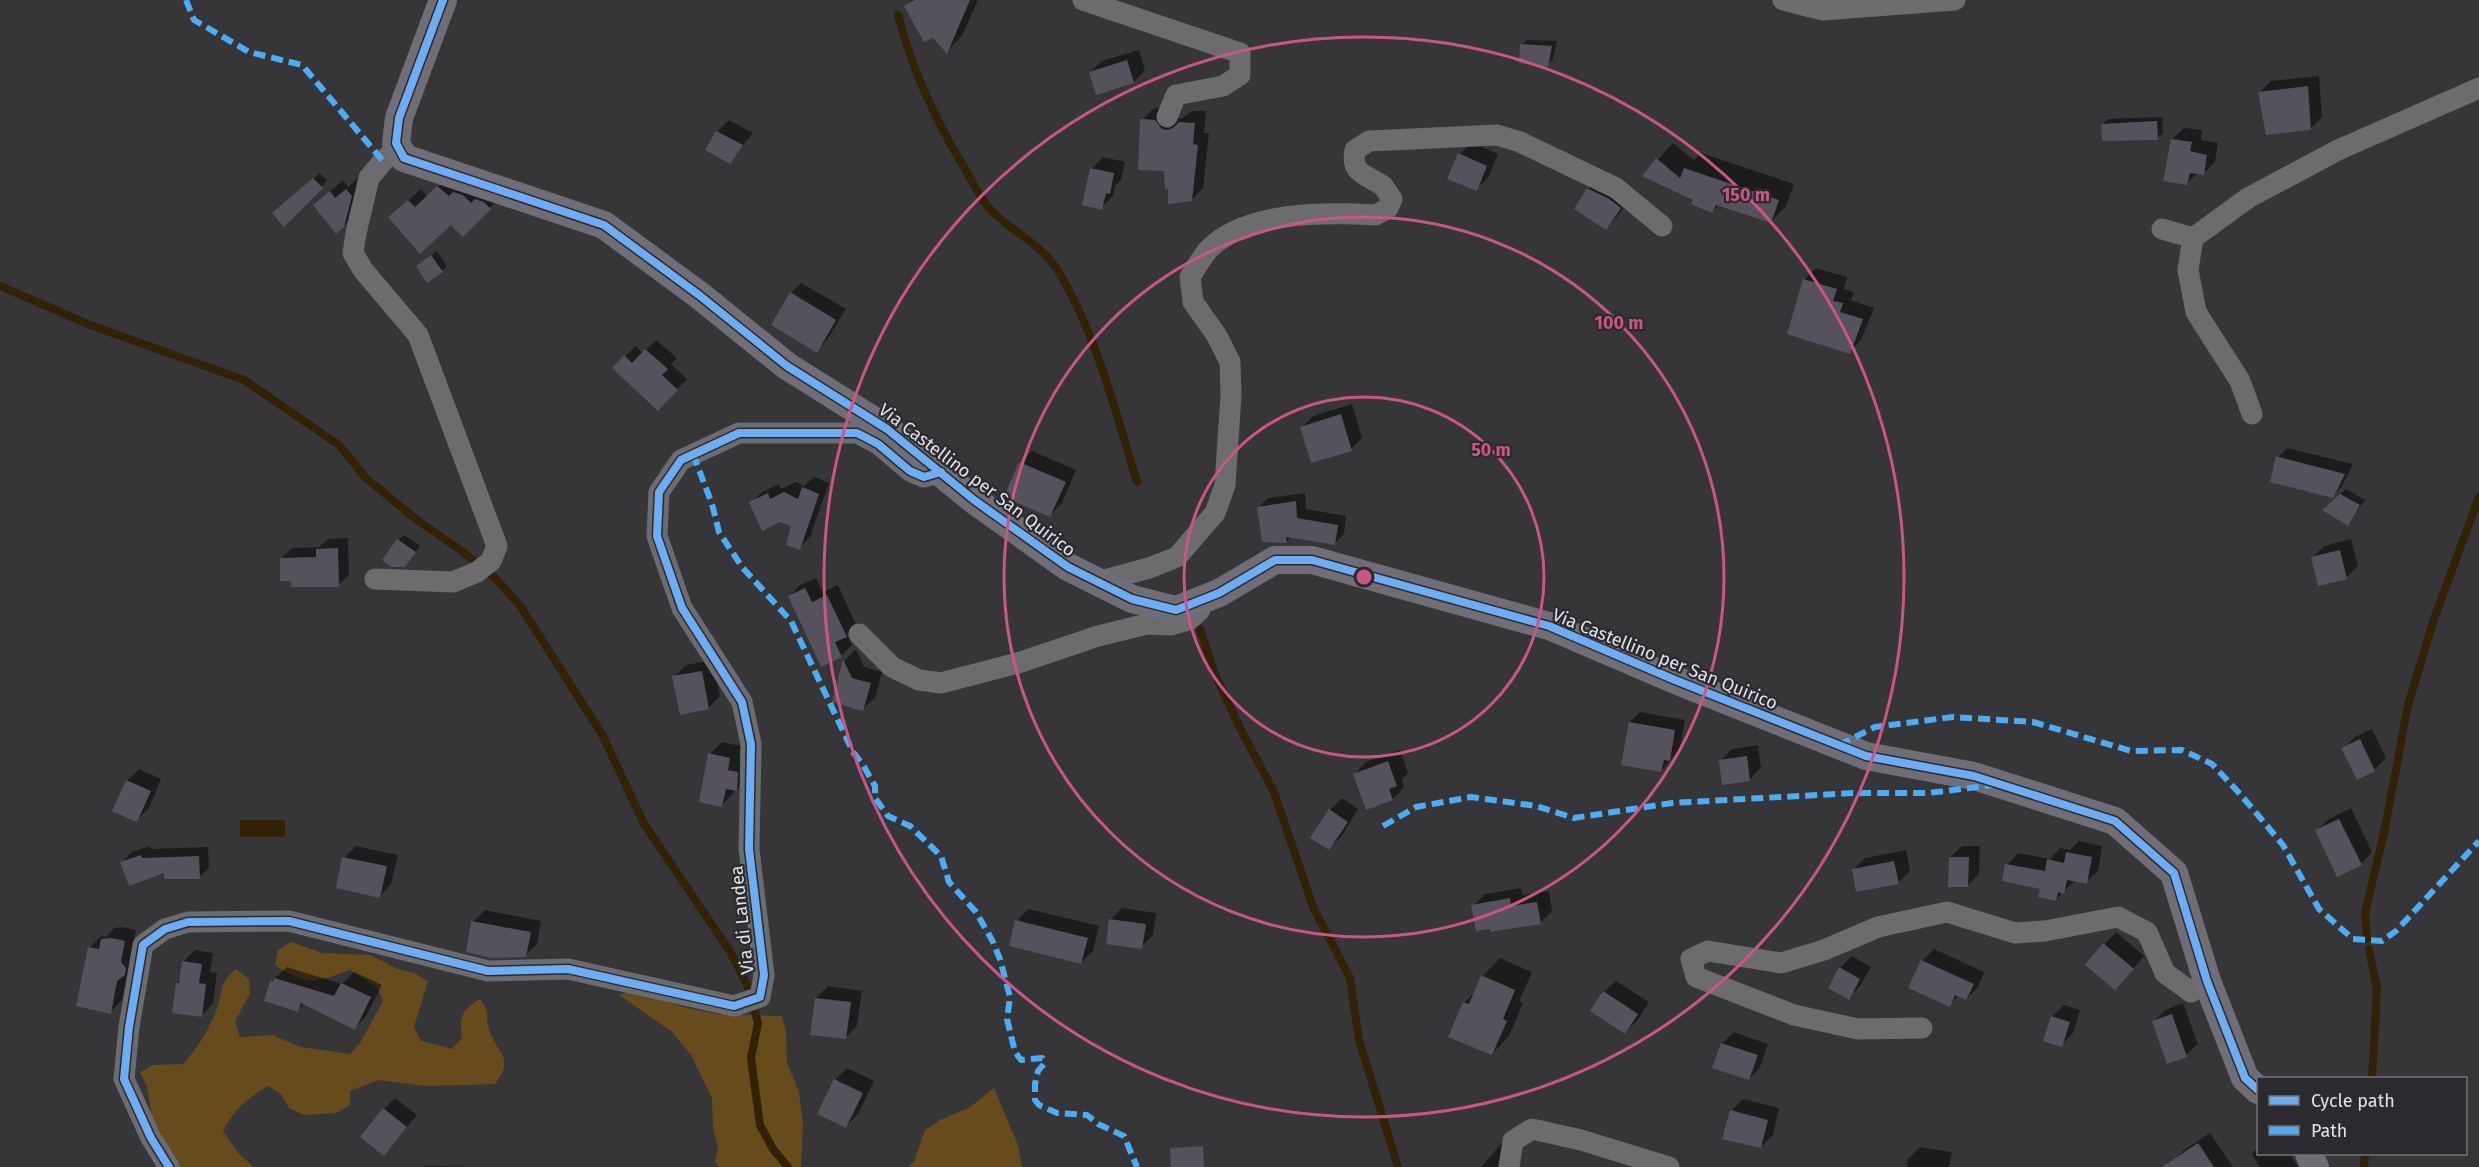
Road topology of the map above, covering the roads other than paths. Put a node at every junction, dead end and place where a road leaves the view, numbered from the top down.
1 (443, 0) edge
2 (1083, 0) edge
3 (1783, 0) edge
4 (1955, 0) edge
5 (2479, 88) edge
6 (1167, 117) dead end
7 (398, 147) junction
8 (1662, 226) dead end
9 (2162, 230) dead end
10 (2193, 238) junction
11 (2252, 414) dead end
12 (941, 472) junction
13 (375, 579) dead end
14 (1097, 582) junction
15 (1209, 597) junction
16 (859, 634) dead end
17 (2207, 981) junction
18 (1922, 1028) dead end
19 (2257, 1088) edge
20 (169, 1167) edge
21 (1509, 1167) edge
22 (1669, 1167) edge

1 - 7 street
2 - 6 street
3 - 4 street
5 - 10 street
7 - 12 street, Via Castellino per San Quirico
7 - 13 street
8 - 14 street
9 - 10 street
10 - 11 street
12 - 14 street, Via Castellino per San Quirico
12 - 20 street, Via di Landea
14 - 15 street, Via Castellino per San Quirico
15 - 16 street
15 - 17 street, Via Castellino per San Quirico
17 - 18 street
17 - 19 street, Via Castellino per San Quirico
21 - 22 street

